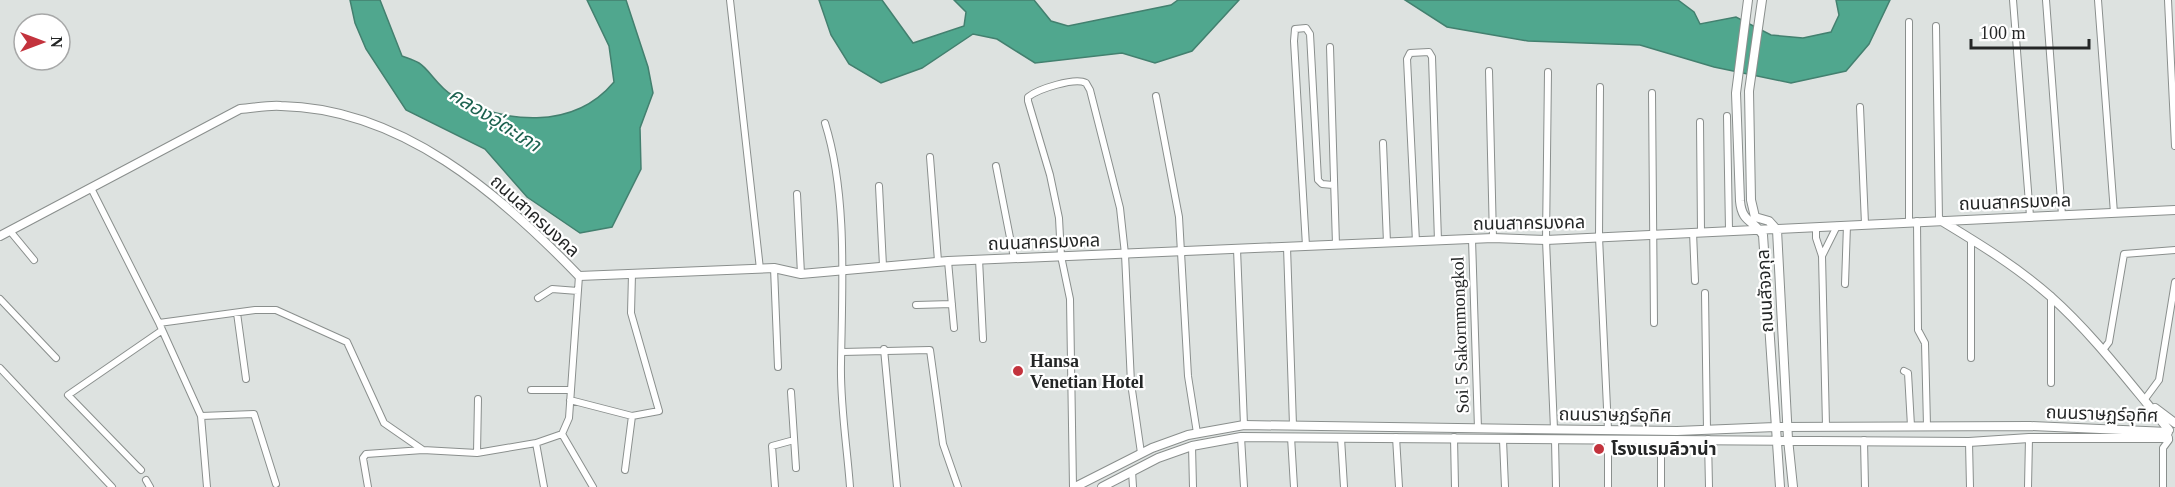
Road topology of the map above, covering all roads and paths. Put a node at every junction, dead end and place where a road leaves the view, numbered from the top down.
1 (730, 0) edge
2 (1748, 0) edge
3 (1762, 0) edge
4 (2013, 0) edge
5 (2046, 0) edge
6 (2098, 0) edge
7 (2168, 0) edge
8 (1909, 22) dead end
9 (1936, 26) dead end
10 (1330, 47) dead end
11 (1489, 71) dead end
12 (1548, 72) dead end
13 (1600, 87) dead end
14 (1652, 93) dead end
15 (1156, 96) dead end
16 (1860, 107) dead end
17 (1727, 116) dead end
18 (1700, 122) dead end
19 (825, 123) dead end
20 (1383, 143) dead end
21 (2175, 146) edge
22 (930, 157) dead end
23 (996, 166) dead end
24 (1334, 185) junction
25 (879, 186) dead end
26 (91, 188) junction
27 (797, 195) dead end
28 (2175, 210) edge
29 (2114, 213) junction
30 (2062, 215) junction
31 (2030, 216) junction
32 (1939, 220) junction
33 (1913, 221) junction
34 (1864, 224) junction
35 (1847, 225) junction
36 (1837, 226) junction
37 (1816, 227) junction
38 (1760, 229) junction
39 (1729, 230) junction
40 (1777, 230) junction
41 (10, 231) junction
42 (1697, 232) junction
43 (1652, 233) junction
44 (0, 236) edge
45 (1599, 237) junction
46 (1493, 238) junction
47 (1472, 239) junction
48 (1971, 239) junction
49 (1546, 240) junction
50 (1438, 241) junction
51 (1416, 242) junction
52 (1387, 243) junction
53 (1336, 245) junction
54 (1306, 246) junction
55 (1287, 247) junction
56 (1238, 249) junction
57 (2175, 250) edge
58 (1182, 251) junction
59 (1846, 252) junction
60 (1838, 253) dead end
61 (1125, 254) junction
62 (1061, 256) junction
63 (1822, 256) junction
64 (1014, 258) junction
65 (34, 260) dead end
66 (979, 260) junction
67 (938, 261) junction
68 (948, 261) junction
69 (883, 266) junction
70 (774, 268) junction
71 (760, 269) junction
72 (843, 270) junction
73 (632, 274) junction
74 (801, 274) junction
75 (579, 276) junction
76 (1695, 281) dead end
77 (2175, 282) edge
78 (1845, 284) dead end
79 (578, 291) junction
80 (1705, 293) dead end
81 (2051, 296) junction
82 (538, 298) dead end
83 (0, 299) edge
84 (952, 304) junction
85 (916, 305) dead end
86 (237, 313) junction
87 (159, 322) junction
88 (1654, 322) dead end
89 (954, 328) dead end
90 (161, 331) junction
91 (983, 339) dead end
92 (884, 349) junction
93 (2103, 350) junction
94 (842, 352) junction
95 (56, 358) dead end
96 (1971, 358) dead end
97 (778, 367) dead end
98 (0, 368) edge
99 (1904, 371) dead end
100 (246, 379) dead end
101 (2051, 383) dead end
102 (531, 390) dead end
103 (571, 390) junction
104 (791, 392) dead end
105 (478, 399) dead end
106 (2145, 399) junction
107 (570, 400) junction
108 (201, 416) junction
109 (632, 416) junction
110 (1244, 425) junction
111 (1293, 425) junction
112 (1826, 426) junction
113 (1911, 426) junction
114 (1927, 426) junction
115 (1775, 427) junction
116 (1788, 427) junction
117 (1420, 428) junction
118 (1478, 429) junction
119 (1554, 429) junction
120 (1608, 429) junction
121 (1707, 430) junction
122 (1197, 433) junction
123 (2171, 433) edge
124 (562, 434) junction
125 (1241, 437) junction
126 (1292, 437) junction
127 (1396, 437) junction
128 (1418, 437) junction
129 (1454, 437) junction
130 (1341, 438) junction
131 (2029, 438) junction
132 (1661, 439) junction
133 (1788, 439) junction
134 (794, 440) junction
135 (1503, 440) junction
136 (1555, 440) junction
137 (1608, 440) junction
138 (1708, 440) junction
139 (1775, 440) junction
140 (1864, 440) junction
141 (1969, 442) junction
142 (536, 443) junction
143 (1192, 446) junction
144 (423, 450) junction
145 (477, 453) junction
146 (1141, 453) junction
147 (796, 468) dead end
148 (141, 470) dead end
149 (625, 470) dead end
150 (1132, 471) junction
151 (146, 480) dead end
152 (276, 484) dead end
153 (112, 487) edge
154 (150, 487) edge
155 (207, 487) edge
156 (368, 487) edge
157 (544, 487) edge
158 (593, 487) edge
159 (775, 487) edge
160 (850, 487) edge
161 (897, 487) edge
162 (958, 487) edge
163 (1074, 487) edge
164 (1102, 487) edge
165 (1133, 487) edge
166 (1193, 487) edge
167 (1244, 487) edge
168 (1294, 487) edge
169 (1344, 487) edge
170 (1399, 487) edge
171 (1455, 487) edge
172 (1505, 487) edge
173 (1556, 487) edge
174 (1608, 487) edge
175 (1661, 487) edge
176 (1709, 487) edge
177 (1780, 487) edge
178 (1793, 487) edge
179 (1865, 487) edge
180 (1970, 487) edge
181 (2028, 487) edge
182 (2163, 487) edge

1 - 71 street
2 - 38 street, ถนนสัจจกุล
3 - 40 street, ถนนสัจจกุล
4 - 31 street
5 - 30 street
6 - 29 street
7 - 21 street
8 - 33 street
9 - 32 street
10 - 24 street
11 - 46 street
12 - 49 street
13 - 45 street
14 - 43 street
15 - 58 street
16 - 34 street
17 - 39 street
18 - 42 street
19 - 72 street
20 - 52 street
22 - 67 street
23 - 64 street
24 - 53 street
24 - 54 street
25 - 69 street
26 - 41 street, ถนนสาครมงคล
26 - 75 street, ถนนสาครมงคล
26 - 87 street
27 - 74 street
28 - 29 street, ถนนสาครมงคล
29 - 30 street, ถนนสาครมงคล
30 - 31 street, ถนนสาครมงคล
31 - 32 street, ถนนสาครมงคล
32 - 33 street, ถนนสาครมงคล
32 - 48 street
33 - 34 street, ถนนสาครมงคล
33 - 114 street
34 - 35 street, ถนนสาครมงคล
35 - 36 street, ถนนสาครมงคล
35 - 59 street
36 - 37 street, ถนนสาครมงคล
36 - 63 street
37 - 40 street, ถนนสาครมงคล
37 - 63 street
38 - 39 street, ถนนสาครมงคล
38 - 40 street, ถนนสาครมงคล
38 - 115 street, ถนนสัจจกุล
39 - 42 street, ถนนสาครมงคล
40 - 116 street, ถนนสัจจกุล
41 - 44 street, ถนนสาครมงคล
41 - 65 street
42 - 43 street, ถนนสาครมงคล
42 - 76 street
43 - 45 street, ถนนสาครมงคล
43 - 88 street
45 - 49 street, ถนนสาครมงคล
45 - 120 street
46 - 47 street, ถนนสาครมงคล
46 - 49 street, ถนนสาครมงคล
47 - 50 street, ถนนสาครมงคล
47 - 118 street, Soi 5 Sakornmongkol
48 - 81 street
48 - 96 street
49 - 119 street
50 - 51 street, ถนนสาครมงคล
50 - 51 street
51 - 52 street, ถนนสาครมงคล
52 - 53 street, ถนนสาครมงคล
53 - 54 street, ถนนสาครมงคล
54 - 55 street, ถนนสาครมงคล
55 - 56 street, ถนนสาครมงคล
55 - 111 street
56 - 58 street, ถนนสาครมงคล
56 - 110 street
57 - 93 street
58 - 61 street, ถนนสาครมงคล
58 - 122 street
59 - 60 street
59 - 78 street
61 - 62 street, ถนนสาครมงคล
61 - 62 street
61 - 146 street
62 - 64 street, ถนนสาครมงคล
62 - 163 street
63 - 112 street
64 - 66 street, ถนนสาครมงคล
66 - 68 street, ถนนสาครมงคล
66 - 91 street
67 - 68 street, ถนนสาครมงคล
67 - 69 street, ถนนสาครมงคล
68 - 84 street
69 - 72 street, ถนนสาครมงคล
70 - 71 street, ถนนสาครมงคล
70 - 74 street, ถนนสาครมงคล
70 - 97 street
71 - 73 street, ถนนสาครมงคล
72 - 74 street, ถนนสาครมงคล
72 - 94 street
73 - 75 street, ถนนสาครมงคล
73 - 109 street
75 - 79 street
77 - 106 street
79 - 82 street
79 - 103 street
80 - 121 street
81 - 93 street
81 - 101 street
83 - 95 street
84 - 85 street
84 - 89 street
86 - 87 street
86 - 100 street
86 - 144 street
87 - 90 street
90 - 108 street
90 - 148 street
92 - 94 street
92 - 161 street
92 - 162 street
93 - 106 street
94 - 160 street
98 - 153 street
99 - 113 street
102 - 103 street
103 - 107 street
104 - 134 street
105 - 145 street
106 - 123 street
107 - 109 street
107 - 124 street
108 - 152 street
108 - 155 street
109 - 149 street
110 - 111 street, ถนนราษฏร์อุทิศ
110 - 122 street, ถนนราษฏร์อุทิศ
111 - 117 street, ถนนราษฏร์อุทิศ
112 - 113 street, ถนนราษฏร์อุทิศ
112 - 116 street, ถนนราษฏร์อุทิศ
113 - 114 street, ถนนราษฏร์อุทิศ
114 - 123 street, ถนนราษฏร์อุทิศ
115 - 116 street, ถนนราษฏร์อุทิศ
115 - 121 street, ถนนราษฏร์อุทิศ
115 - 139 street, ถนนสัจจกุล
116 - 133 street, ถนนสัจจกุล
117 - 118 street, ถนนราษฏร์อุทิศ
117 - 128 street
118 - 119 street, ถนนราษฏร์อุทิศ
119 - 120 street, ถนนราษฏร์อุทิศ
120 - 121 street, ถนนราษฏร์อุทิศ
122 - 146 street, ถนนราษฏร์อุทิศ
123 - 131 street, ถนนราษฏร์อุทิศ
123 - 182 street
124 - 142 street
124 - 158 street
125 - 126 street, ถนนราษฏร์อุทิศ
125 - 143 street, ถนนราษฏร์อุทิศ
125 - 167 street
126 - 130 street, ถนนราษฏร์อุทิศ
126 - 168 street
127 - 128 street, ถนนราษฏร์อุทิศ
127 - 130 street, ถนนราษฏร์อุทิศ
127 - 170 street
128 - 129 street, ถนนราษฏร์อุทิศ
129 - 135 street, ถนนราษฏร์อุทิศ
129 - 171 street
130 - 169 street
131 - 141 street, ถนนราษฏร์อุทิศ
131 - 181 street
132 - 137 street, ถนนราษฏร์อุทิศ
132 - 138 street, ถนนราษฏร์อุทิศ
132 - 175 street
133 - 139 street, ถนนราษฏร์อุทิศ
133 - 140 street, ถนนราษฏร์อุทิศ
133 - 178 street, ถนนสัจจกุล
134 - 147 street
134 - 159 street
135 - 136 street, ถนนราษฏร์อุทิศ
135 - 172 street
136 - 137 street, ถนนราษฏร์อุทิศ
136 - 173 street
137 - 174 street
138 - 139 street, ถนนราษฏร์อุทิศ
138 - 176 street
139 - 177 street, ถนนสัจจกุล
140 - 141 street, ถนนราษฏร์อุทิศ
140 - 179 street
141 - 180 street
142 - 145 street
142 - 157 street
143 - 150 street, ถนนราษฏร์อุทิศ
143 - 166 street
144 - 145 street
144 - 156 street
146 - 163 street, ถนนราษฏร์อุทิศ
150 - 164 street, ถนนราษฏร์อุทิศ
150 - 165 street
151 - 154 street

